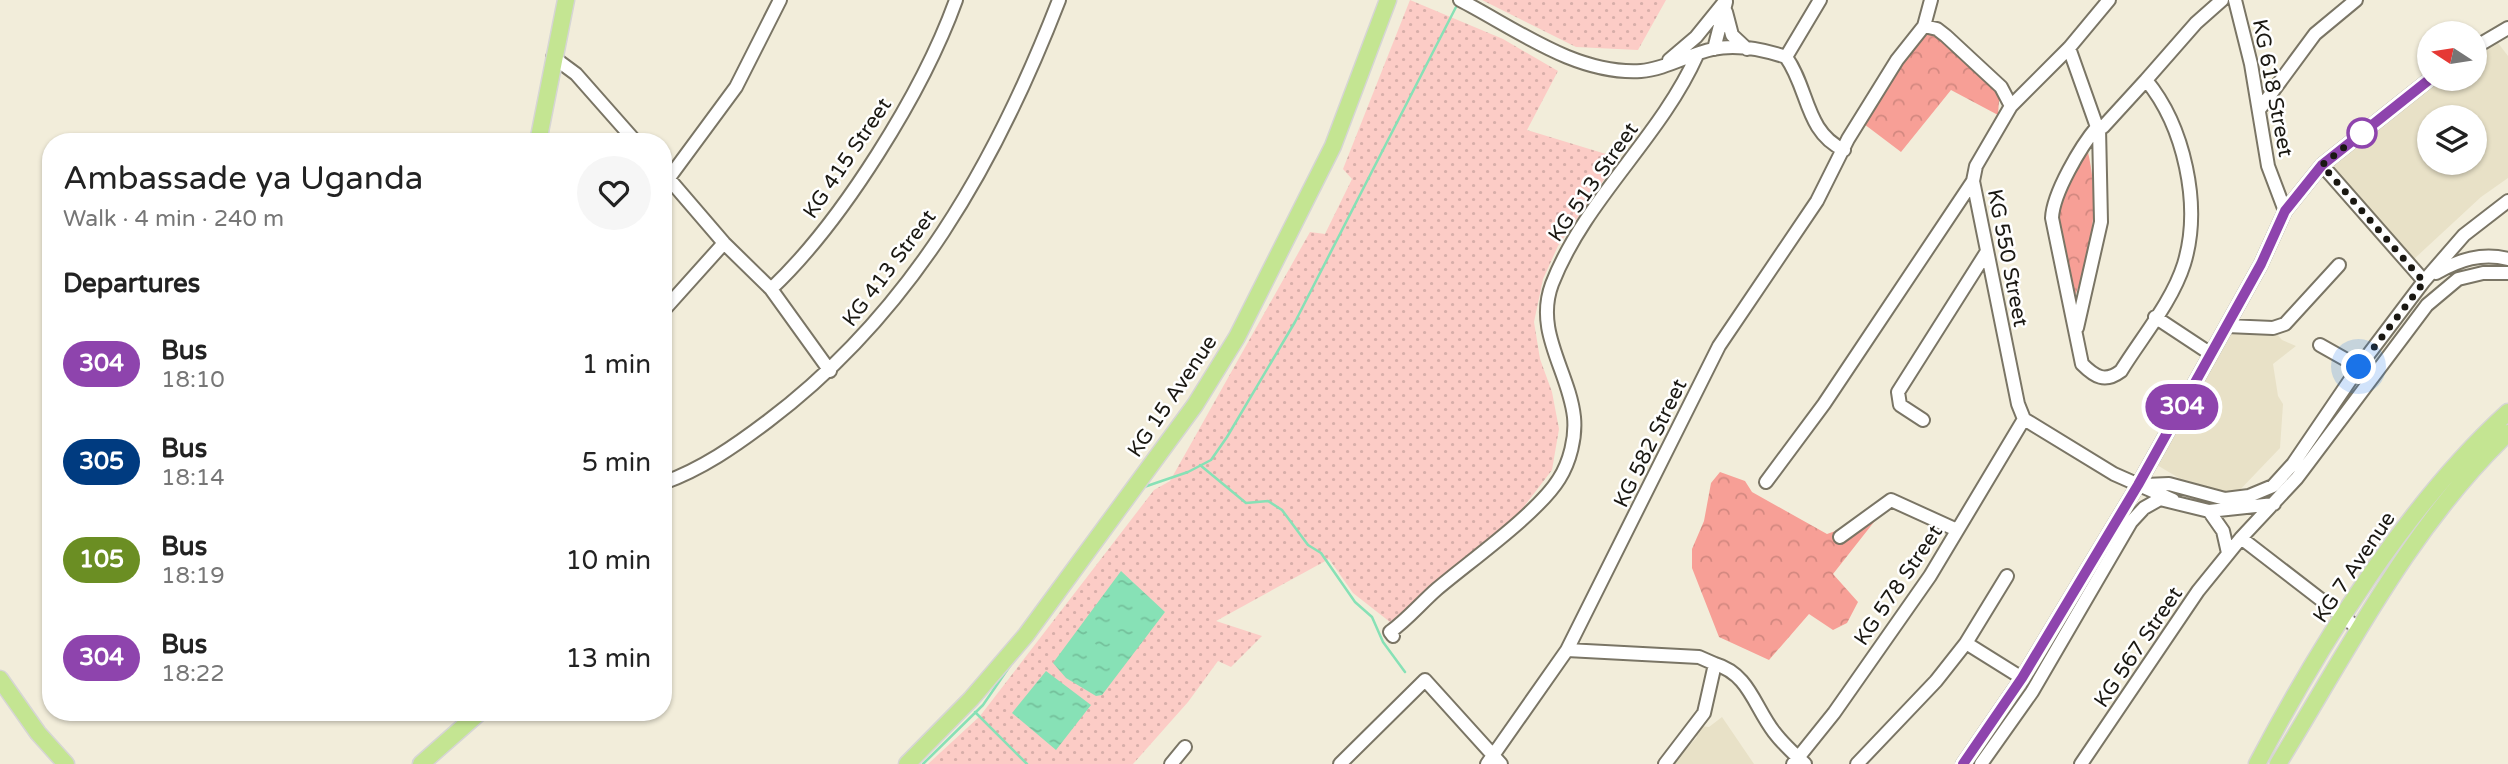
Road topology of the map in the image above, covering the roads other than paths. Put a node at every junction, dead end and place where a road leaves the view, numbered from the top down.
1 (566, 0) edge
2 (780, 0) edge
3 (956, 0) edge
4 (1059, 0) edge
5 (1388, 0) edge
6 (1460, 0) edge
7 (1820, 0) edge
8 (1931, 0) edge
9 (2109, 0) edge
10 (2222, 0) edge
11 (2235, 0) edge
12 (2356, 0) edge
13 (1726, 3) edge
14 (1706, 24) junction
15 (1924, 26) junction
16 (2503, 30) edge
17 (2487, 40) edge
18 (2508, 45) edge
19 (2069, 48) junction
20 (1714, 49) junction
21 (1748, 49) junction
22 (1697, 55) junction
23 (553, 57) junction
24 (1786, 57) junction
25 (1656, 68) junction
26 (2146, 80) junction
27 (2417, 89) edge
28 (2011, 107) junction
29 (2259, 110) junction
30 (2098, 127) junction
31 (540, 133) edge
32 (628, 133) edge
33 (1844, 150) junction
34 (2322, 165) junction
35 (672, 170) edge
36 (1973, 181) junction
37 (672, 187) edge
38 (2508, 201) edge
39 (2285, 211) junction
40 (2464, 234) junction
41 (724, 243) junction
42 (1986, 253) junction
43 (2479, 256) junction
44 (2508, 259) edge
45 (2339, 265) dead end
46 (2508, 274) edge
47 (2424, 282) junction
48 (771, 289) junction
49 (672, 301) edge
50 (2155, 317) junction
51 (2227, 326) junction
52 (2076, 331) junction
53 (2320, 345) dead end
54 (2211, 354) junction
55 (2359, 367) junction
56 (830, 371) junction
57 (2508, 412) edge
58 (2024, 419) junction
59 (1923, 420) dead end
60 (2508, 433) edge
61 (672, 480) edge
62 (1766, 482) dead end
63 (2138, 485) junction
64 (2167, 500) junction
65 (2274, 504) junction
66 (2209, 511) junction
67 (2131, 522) junction
68 (1957, 530) junction
69 (1840, 537) dead end
70 (2241, 538) junction
71 (2228, 553) junction
72 (2007, 576) dead end
73 (2344, 616) junction
74 (2360, 629) junction
75 (1392, 636) dead end
76 (1966, 643) junction
77 (1567, 650) junction
78 (1715, 664) junction
79 (2022, 678) junction
80 (0, 679) edge
81 (470, 721) edge
82 (1980, 738) junction
83 (1993, 746) junction
84 (1185, 747) dead end
85 (1494, 761) edge
86 (1799, 762) edge
87 (66, 764) edge
88 (421, 764) edge
89 (907, 764) edge
90 (1171, 764) edge
91 (1340, 764) edge
92 (1665, 764) edge
93 (1857, 764) edge
94 (1963, 764) edge
95 (1981, 764) edge
96 (2081, 764) edge
97 (2257, 764) edge
98 (2278, 764) edge

1 - 23 main road
2 - 35 street
3 - 48 street, KG 415 Street
4 - 56 street, KG 413 Street
5 - 89 main road, KG 15 Avenue
6 - 25 street
7 - 24 street
8 - 15 street
9 - 19 street, KG 550 Street
10 - 26 street
11 - 29 street, KG 618 Street
12 - 29 street
13 - 14 street
13 - 20 street
13 - 21 street
14 - 20 street
14 - 25 street
15 - 28 street
15 - 33 street
16 - 17 street
16 - 18 street
19 - 28 street, KG 550 Street
19 - 30 street
20 - 21 street
20 - 22 street
21 - 24 street
22 - 25 street
22 - 75 street, KG 513 Street
23 - 31 main road
23 - 32 street
24 - 33 street
26 - 30 street
26 - 50 street
27 - 34 street
28 - 36 street, KG 550 Street
29 - 39 street, KG 618 Street
30 - 52 street
30 - 52 street
33 - 77 street, KG 582 Street
34 - 39 street
34 - 47 street
36 - 42 street, KG 550 Street
36 - 62 street
37 - 41 street
38 - 40 street
39 - 51 street
40 - 43 street
40 - 47 street
41 - 48 street
41 - 49 street
42 - 58 street, KG 550 Street
42 - 59 street
43 - 44 street
43 - 47 street
45 - 51 street
46 - 65 street
47 - 55 street
48 - 56 street
50 - 52 street
50 - 54 street
51 - 54 street
53 - 55 street
54 - 63 street
55 - 63 street
56 - 61 street, KG 413 Street
57 - 73 main road, KG 7 Avenue
58 - 63 street
58 - 68 street, KG 578 Street
60 - 74 main road, KG 7 Avenue
63 - 64 street
63 - 67 street
63 - 79 street
64 - 66 street
64 - 67 street
65 - 66 street
65 - 70 street
66 - 71 street
67 - 83 street
68 - 69 street
68 - 86 street, KG 578 Street
70 - 71 street
70 - 73 street
71 - 96 street, KG 567 Street
72 - 76 street
73 - 74 street
73 - 97 main road, KG 7 Avenue
74 - 98 main road, KG 7 Avenue
76 - 79 street
76 - 93 street
77 - 78 street
77 - 85 street, KG 582 Street
78 - 86 street
78 - 92 street
79 - 82 street
80 - 87 main road
81 - 88 main road
82 - 83 street
82 - 94 street
83 - 95 street
84 - 90 street
85 - 91 street

